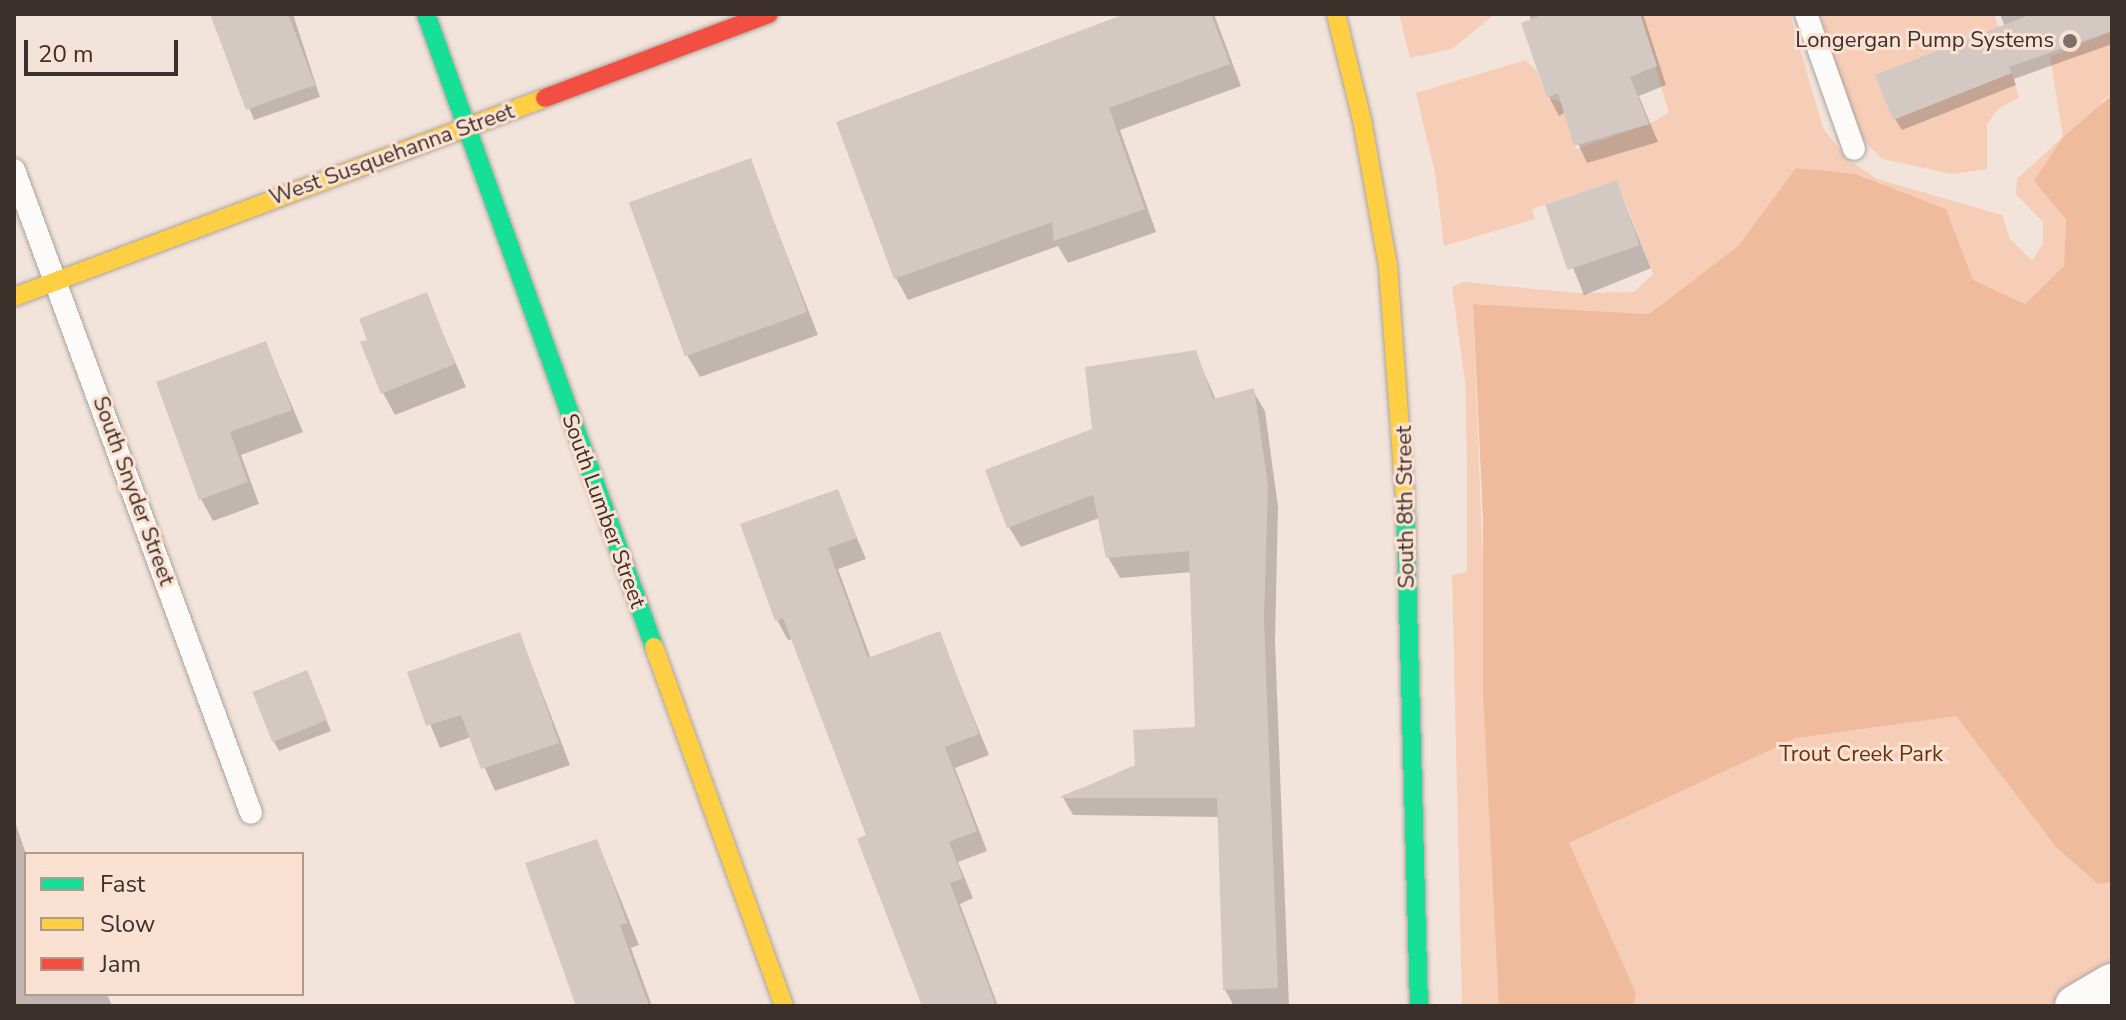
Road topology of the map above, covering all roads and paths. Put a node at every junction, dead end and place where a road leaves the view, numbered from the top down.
1 (426, 14) edge
2 (769, 14) edge
3 (1336, 14) edge
4 (1806, 14) edge
5 (468, 126) junction
6 (1854, 149) dead end
7 (14, 170) edge
8 (55, 281) junction
9 (14, 297) edge
10 (251, 813) dead end
11 (2112, 985) edge
12 (784, 1006) edge
13 (1419, 1006) edge
14 (2076, 1006) edge

1 - 5 street, South Lumber Street
2 - 5 street, West Susquehanna Street
3 - 13 street, South 8th Street
4 - 6 lane
5 - 8 street, West Susquehanna Street
5 - 12 street, South Lumber Street
7 - 8 lane, South Snyder Street
8 - 9 street, West Susquehanna Street
8 - 10 lane, South Snyder Street
11 - 14 street

